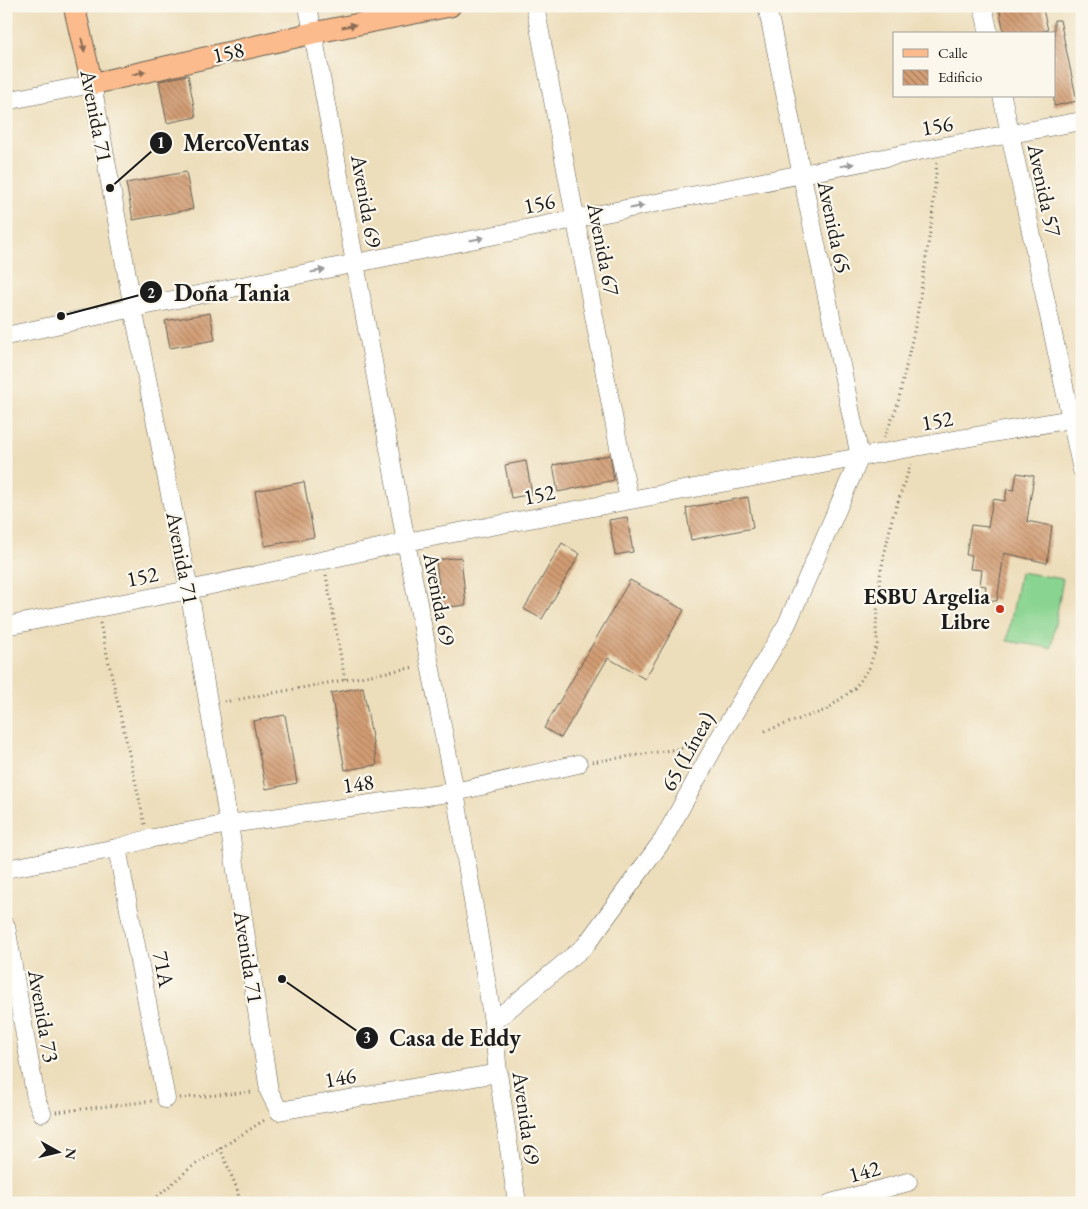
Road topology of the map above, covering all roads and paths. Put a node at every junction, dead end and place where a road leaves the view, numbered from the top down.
1 (74, 6) edge
2 (308, 6) edge
3 (450, 6) edge
4 (535, 6) edge
5 (767, 6) edge
6 (983, 6) edge
7 (421, 9) edge
8 (989, 32) edge
9 (313, 33) junction
10 (92, 84) junction
11 (1002, 98) edge
12 (6, 101) edge
13 (1082, 122) edge
14 (1010, 135) junction
15 (939, 147) junction
16 (802, 174) junction
17 (576, 219) junction
18 (356, 264) junction
19 (133, 308) junction
20 (6, 336) edge
21 (1077, 418) edge
22 (917, 447) junction
23 (878, 454) junction
24 (860, 457) junction
25 (1082, 470) edge
26 (630, 500) junction
27 (406, 542) junction
28 (324, 560) junction
29 (190, 590) junction
30 (97, 608) junction
31 (6, 626) edge
32 (430, 664) junction
33 (344, 680) junction
34 (208, 705) junction
35 (765, 731) dead end
36 (717, 742) junction
37 (578, 764) joint
38 (455, 792) junction
39 (229, 824) junction
40 (148, 839) junction
41 (117, 848) junction
42 (6, 870) edge
43 (6, 926) edge
44 (492, 1022) junction
45 (498, 1073) junction
46 (166, 1099) dead end
47 (280, 1111) junction
48 (42, 1113) dead end
49 (220, 1148) junction
50 (908, 1182) dead end
51 (150, 1203) edge
52 (240, 1203) edge
53 (517, 1203) edge
54 (831, 1203) edge

1 -> 10 main road, Avenida 71
2 - 9 street, Avenida 69
3 - 7 main road, 158
4 - 17 street, Avenida 67
5 - 16 street, Avenida 65
6 - 8 street
9 -> 7 main road, 158
10 -> 9 main road, 158
9 - 18 street, Avenida 69
10 - 12 street, 158
10 - 19 street, Avenida 71
11 - 14 street, Avenida 57
13 - 14 street, 156
14 - 15 street, 156
14 - 21 street, Avenida 57
16 -> 15 street, 156
15 - 23 path
17 -> 16 street, 156
16 - 24 street, Avenida 65
18 -> 17 street, 156
17 - 26 street, Avenida 67
19 -> 18 street, 156
18 - 27 street, Avenida 69
19 - 20 street, 156
19 - 29 street, Avenida 71
21 - 22 street, 152
21 - 25 street, Avenida 57
22 - 23 street, 152
22 - 35 path
23 - 24 street, 152
24 - 26 street, 152
24 - 36 street, 65 (Línea)
26 - 27 street, 152
27 - 28 street, 152
27 - 32 street, Avenida 69
28 - 29 street, 152
28 - 33 path
29 - 30 street, 152
29 - 34 street, Avenida 71
30 - 31 street, 152
30 - 40 path
32 - 33 path
32 - 38 street, Avenida 69
33 - 34 path
34 - 39 street, Avenida 71
36 - 37 path
36 - 44 street, 65 (Línea)
37 - 38 street, 148
38 - 39 street, 148
38 - 44 street, Avenida 69
39 - 40 street, 148
39 - 47 street, Avenida 71
40 - 41 street, 148
41 - 42 street, 148
41 - 46 street, 71A
43 - 48 street, Avenida 73
44 - 45 street, Avenida 69
45 - 47 street, 146
45 - 53 street, Avenida 69
47 - 49 path
49 - 51 path
49 - 52 path
50 - 54 street, 142

